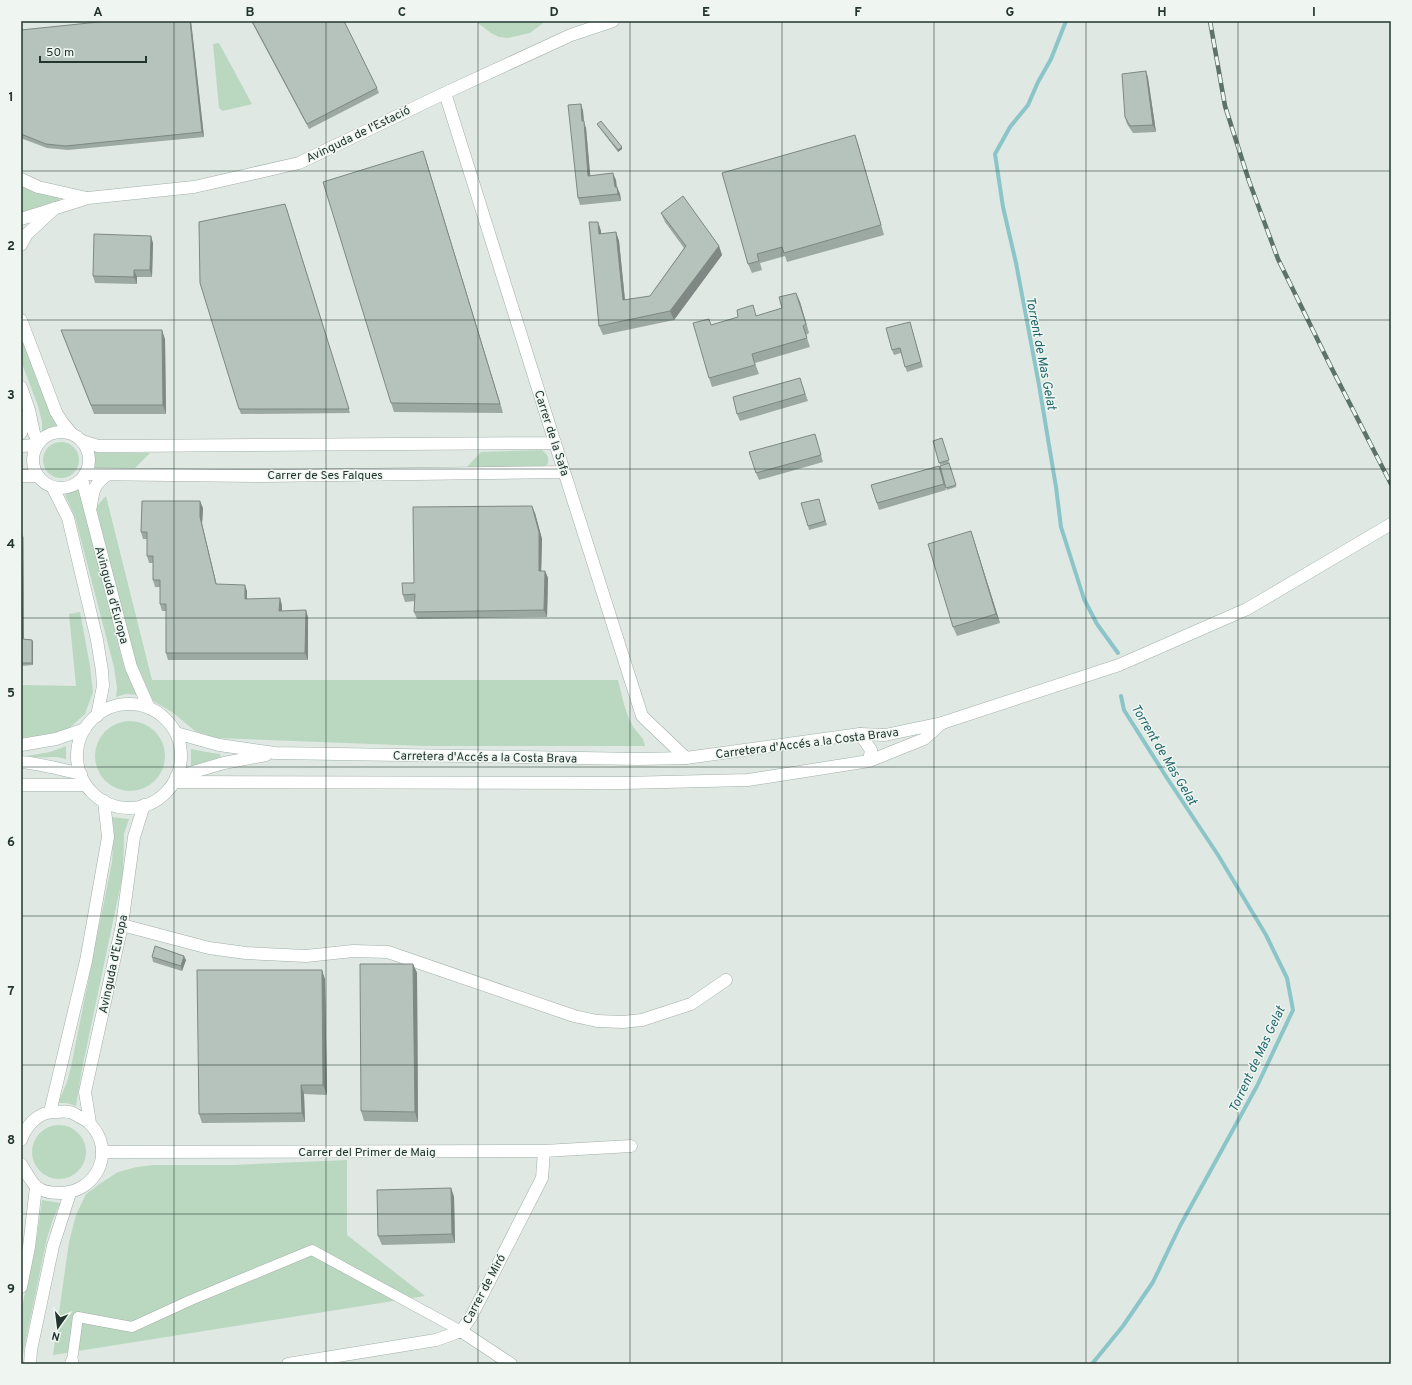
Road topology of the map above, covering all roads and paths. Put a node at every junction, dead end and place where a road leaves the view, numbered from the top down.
1 (613, 21) edge
2 (445, 93) junction
3 (21, 179) edge
4 (88, 198) junction
5 (55, 208) junction
6 (21, 219) edge
7 (21, 246) edge
8 (21, 320) edge
9 (21, 387) edge
10 (30, 410) junction
11 (21, 433) edge
12 (77, 437) junction
13 (38, 443) junction
14 (554, 443) junction
15 (21, 446) edge
16 (564, 472) junction
17 (107, 475) junction
18 (21, 476) edge
19 (38, 476) junction
20 (84, 476) junction
21 (53, 488) junction
22 (90, 511) junction
23 (1391, 524) edge
24 (149, 708) junction
25 (97, 716) junction
26 (942, 723) junction
27 (85, 729) junction
28 (176, 733) junction
29 (860, 734) junction
30 (21, 745) edge
31 (275, 753) junction
32 (686, 758) junction
33 (869, 761) junction
34 (21, 762) edge
35 (84, 779) junction
36 (175, 779) junction
37 (21, 785) edge
38 (104, 800) junction
39 (144, 805) junction
40 (122, 925) junction
41 (726, 980) dead end
42 (50, 1112) junction
43 (90, 1123) junction
44 (22, 1134) edge
45 (631, 1146) dead end
46 (544, 1151) junction
47 (102, 1152) junction
48 (21, 1164) edge
49 (36, 1187) junction
50 (70, 1193) junction
51 (21, 1287) edge
52 (461, 1331) junction
53 (332, 1361) edge
54 (72, 1362) edge
55 (30, 1364) edge
56 (288, 1364) edge
57 (511, 1364) edge

1 - 2 street, Avinguda de l'Estació
2 - 4 street, Avinguda de l'Estació
2 - 14 street, Carrer de la Safa
3 - 4 street, Avinguda de l'Estació
4 - 5 street, Avinguda de l'Estació
5 - 6 street, Avinguda de l'Estació
5 - 7 street
8 - 12 street
9 - 10 street
10 - 11 street
10 - 13 street
12 - 13 street
12 - 14 street
12 - 20 street
13 - 15 street
13 - 19 street
14 - 16 street, Carrer de la Safa
16 - 17 street, Carrer de Ses Falques
16 - 32 street, Carrer de la Safa
17 - 20 street, Carrer de Ses Falques
17 - 22 street
18 - 19 street
19 - 21 street
20 - 21 street
20 - 22 street, Avinguda d'Europa
21 - 25 street, Avinguda d'Europa
22 - 24 street, Avinguda d'Europa
23 - 26 street, Carretera d'Accés a la Costa Brava
24 - 25 street
24 - 28 street
25 - 27 street
26 - 29 street, Carretera d'Accés a la Costa Brava
26 - 33 street
27 - 30 street
27 - 35 street
28 - 31 street, Carretera d'Accés a la Costa Brava
28 - 36 street
29 - 32 street, Carretera d'Accés a la Costa Brava
29 - 33 street
31 - 32 street, Carretera d'Accés a la Costa Brava
31 - 36 street, Carretera d'Accés a la Costa Brava
33 - 36 street
34 - 35 street
35 - 37 street
35 - 38 street
36 - 39 street
38 - 39 street
38 - 42 street
39 - 40 street, Avinguda d'Europa
40 - 41 street
40 - 43 street, Avinguda d'Europa
42 - 43 street
42 - 44 street
43 - 47 street
45 - 46 street, Carrer del Primer de Maig
46 - 47 street, Carrer del Primer de Maig
46 - 52 street, Carrer de Miró
47 - 50 street
48 - 49 street
49 - 50 street
49 - 51 street
50 - 55 street
52 - 53 street, Carrer de Miró
52 - 54 street
52 - 57 street
53 - 56 street, Carrer de Miró

